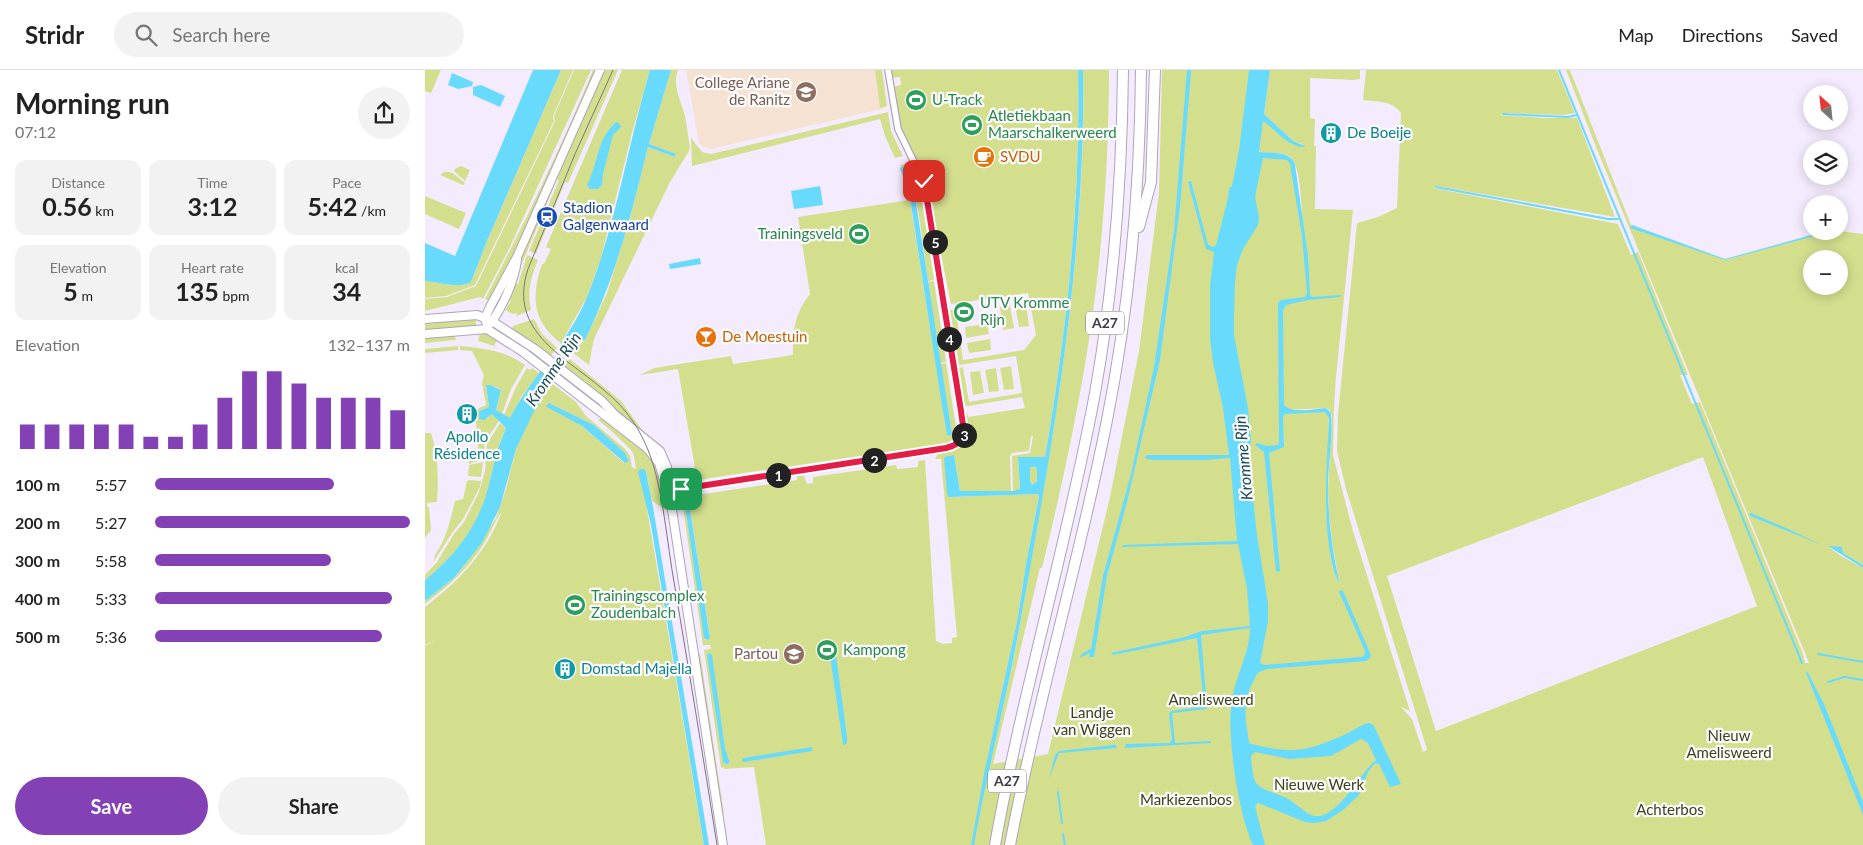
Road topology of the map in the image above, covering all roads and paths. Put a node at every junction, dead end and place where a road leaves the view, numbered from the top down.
1 (601, 70) edge
2 (888, 70) edge
3 (1123, 70) edge
4 (1141, 70) edge
5 (1155, 70) edge
6 (1132, 252) junction
7 (425, 319) edge
8 (489, 319) junction
9 (487, 329) junction
10 (425, 334) edge
11 (668, 490) junction
12 (723, 845) edge
13 (995, 845) edge
14 (1011, 845) edge

1 - 8 main road
2 - 11 street
3 - 13 highway, A27
4 - 6 highway, A27
5 - 6 highway, A27
6 - 14 highway, A27
7 - 8 main road
8 - 9 main road
8 - 11 main road
9 - 10 main road
9 - 11 main road
11 - 12 main road

